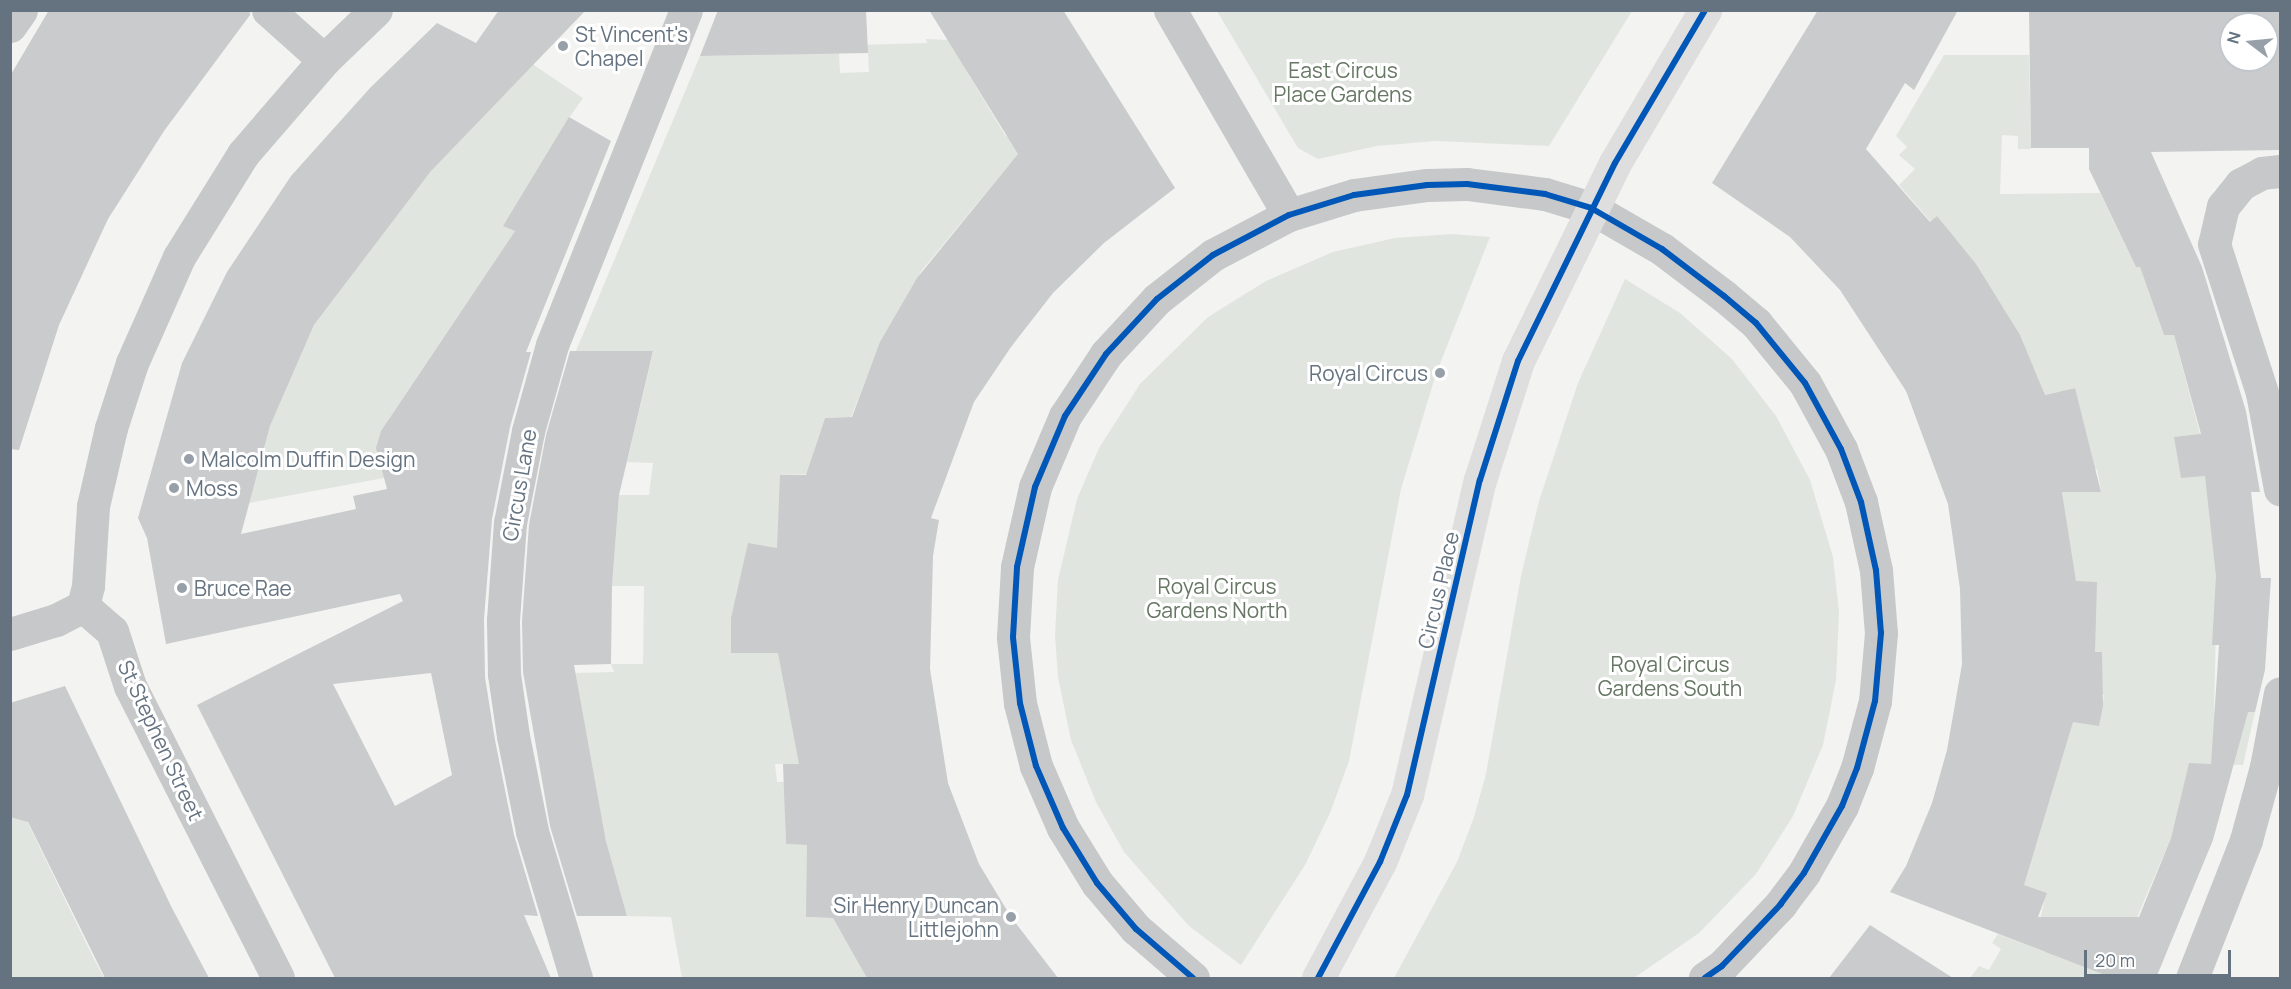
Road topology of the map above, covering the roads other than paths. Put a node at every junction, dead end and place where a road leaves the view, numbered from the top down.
1 (21, 10) edge
2 (268, 10) edge
3 (376, 10) edge
4 (686, 10) edge
5 (1170, 10) edge
6 (1705, 10) edge
7 (10, 26) edge
8 (324, 60) junction
9 (2280, 171) edge
10 (1591, 208) junction
11 (1289, 215) junction
12 (2280, 489) edge
13 (82, 606) junction
14 (10, 634) edge
15 (2280, 693) edge
16 (278, 978) edge
17 (576, 978) edge
18 (1193, 978) edge
19 (1318, 978) edge
20 (1705, 978) edge
21 (2192, 978) edge

1 - 7 street
2 - 8 street
3 - 8 street
4 - 17 street, Circus Lane
5 - 11 street
6 - 10 street, Circus Place
8 - 13 street
9 - 12 street
10 - 11 street
10 - 19 street, Circus Place
10 - 20 street
11 - 18 street
13 - 14 street
13 - 16 street, St Stephen Street
15 - 21 street

